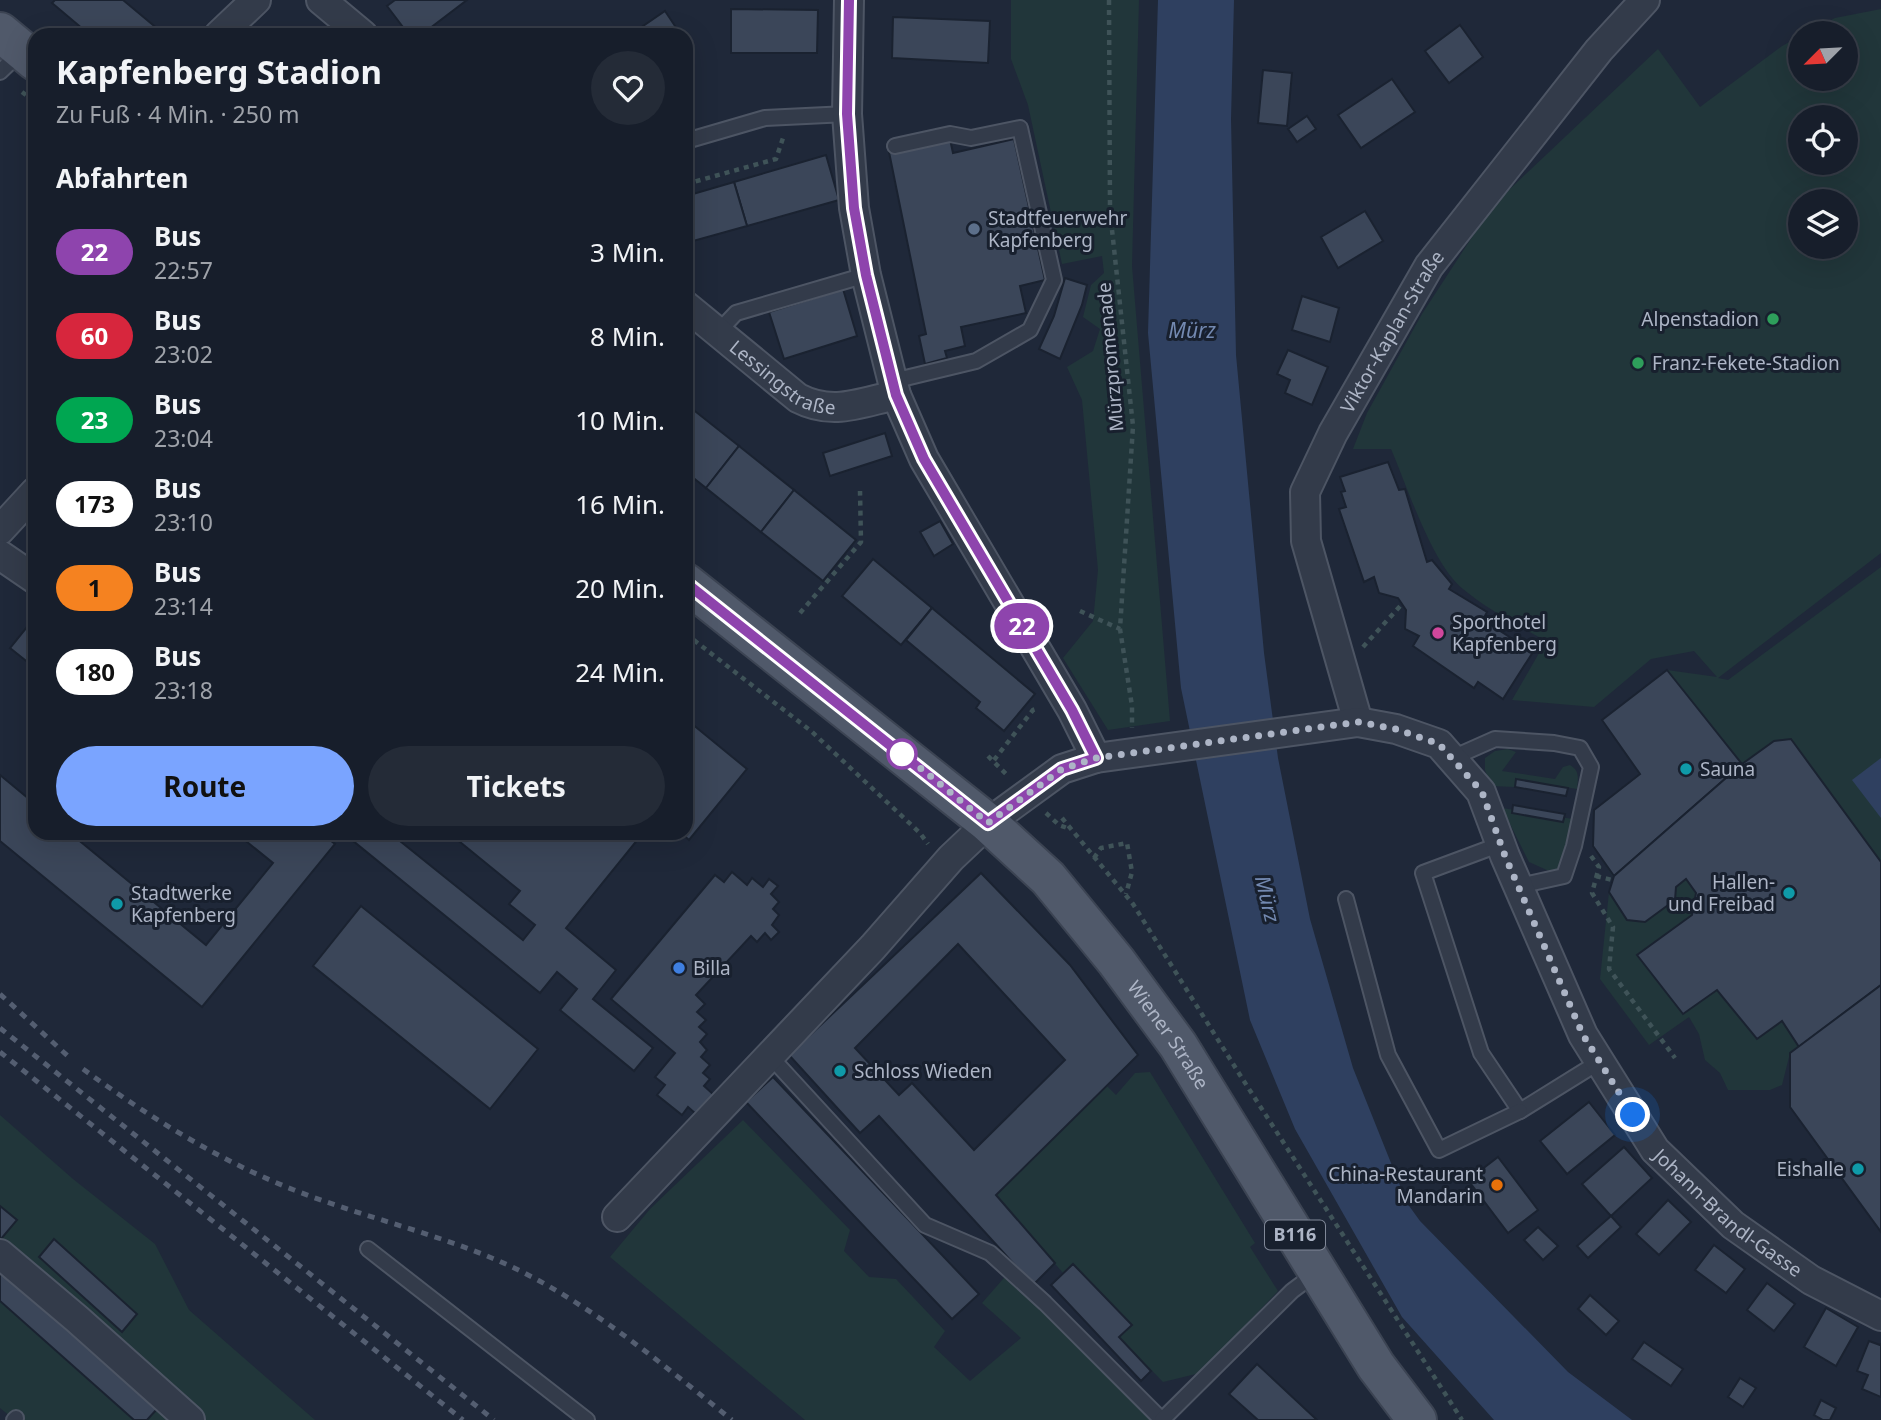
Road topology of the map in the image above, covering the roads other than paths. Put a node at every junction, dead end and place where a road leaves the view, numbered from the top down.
1 (256, 0) edge
2 (321, 0) edge
3 (849, 0) edge
4 (1646, 0) edge
5 (226, 28) edge
6 (355, 28) edge
7 (847, 114) junction
8 (693, 139) edge
9 (895, 146) dead end
10 (866, 275) junction
11 (693, 312) edge
12 (718, 332) junction
13 (894, 388) junction
14 (28, 500) edge
15 (0, 530) edge
16 (0, 555) edge
17 (28, 574) edge
18 (693, 589) edge
19 (1358, 722) junction
20 (1096, 758) junction
21 (1450, 758) junction
22 (988, 823) junction
23 (1501, 844) junction
24 (1519, 886) junction
25 (1346, 899) dead end
26 (769, 1055) junction
27 (1599, 1062) junction
28 (1520, 1111) junction
29 (617, 1217) dead end
30 (368, 1249) dead end
31 (0, 1254) edge
32 (1317, 1272) junction
33 (1881, 1316) edge
34 (190, 1420) edge
35 (587, 1420) edge
36 (1162, 1420) edge
37 (1417, 1420) edge

1 - 5 street
2 - 6 street
3 - 7 street
4 - 19 street, Viktor-Kaplan-Straße
7 - 8 lane
7 - 10 street
9 - 13 lane
10 - 12 lane
10 - 13 street
11 - 12 street, Lessingstraße
12 - 13 street, Lessingstraße
13 - 20 street
14 - 15 street
16 - 17 street
18 - 22 main road, Wiener Straße / B116
19 - 20 street, Johann-Brandl-Gasse
19 - 21 street, Johann-Brandl-Gasse
20 - 22 street
21 - 23 street, Johann-Brandl-Gasse
21 - 24 lane
22 - 26 street
22 - 32 main road, Wiener Straße / B116
23 - 24 street, Johann-Brandl-Gasse
23 - 28 lane
24 - 27 street, Johann-Brandl-Gasse
25 - 28 lane
26 - 29 street
26 - 36 lane
27 - 28 lane
27 - 33 street, Johann-Brandl-Gasse
30 - 35 lane
31 - 34 street
32 - 36 lane
32 - 37 main road, Wiener Straße / B116

